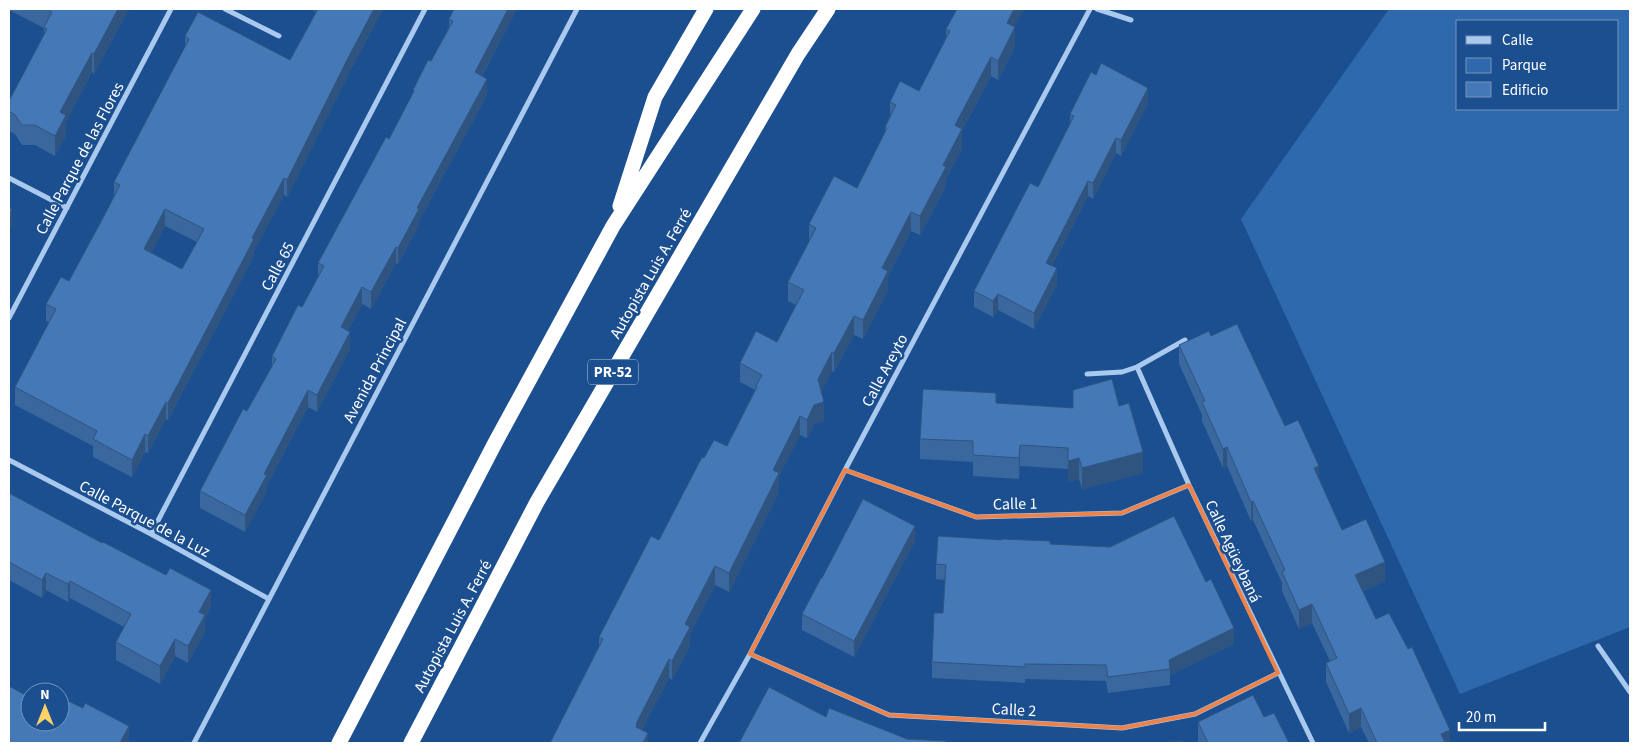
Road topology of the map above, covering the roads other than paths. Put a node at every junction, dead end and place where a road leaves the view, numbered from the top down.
1 (171, 9) edge
2 (226, 9) edge
3 (425, 9) edge
4 (577, 9) edge
5 (706, 9) edge
6 (753, 9) edge
7 (828, 9) edge
8 (1090, 9) edge
9 (1097, 9) edge
10 (1131, 20) dead end
11 (279, 36) dead end
12 (9, 178) edge
13 (67, 208) junction
14 (613, 226) junction
15 (9, 318) edge
16 (1185, 340) edge
17 (1137, 367) junction
18 (1087, 374) dead end
19 (9, 460) edge
20 (845, 470) junction
21 (1189, 485) junction
22 (151, 534) junction
23 (269, 599) junction
24 (1598, 646) dead end
25 (750, 654) junction
26 (1278, 673) junction
27 (1630, 692) edge
28 (194, 743) edge
29 (339, 743) edge
30 (411, 743) edge
31 (700, 743) edge
32 (1313, 743) edge

1 - 13 street, Calle Parque de las Flores
2 - 11 street
3 - 22 street, Calle 65
4 - 23 street, Avenida Principal
5 - 14 highway
6 - 14 highway
7 - 30 highway, Autopista Luis A. Ferré / PR-52
8 - 20 street, Calle Areyto
9 - 10 street
12 - 13 street
13 - 15 street, Calle Parque de las Flores
14 - 29 highway
16 - 17 street
17 - 18 street
17 - 21 street, Calle Agüeybaná
19 - 22 street, Calle Parque de la Luz
20 - 21 street, Calle 1
20 - 25 street, Calle Areyto
21 - 26 street, Calle Agüeybaná
22 - 23 street, Calle Parque de la Luz
23 - 28 street, Avenida Principal
24 - 27 street
25 - 26 street, Calle 2
25 - 31 street, Calle Areyto
26 - 32 street, Calle Agüeybaná

